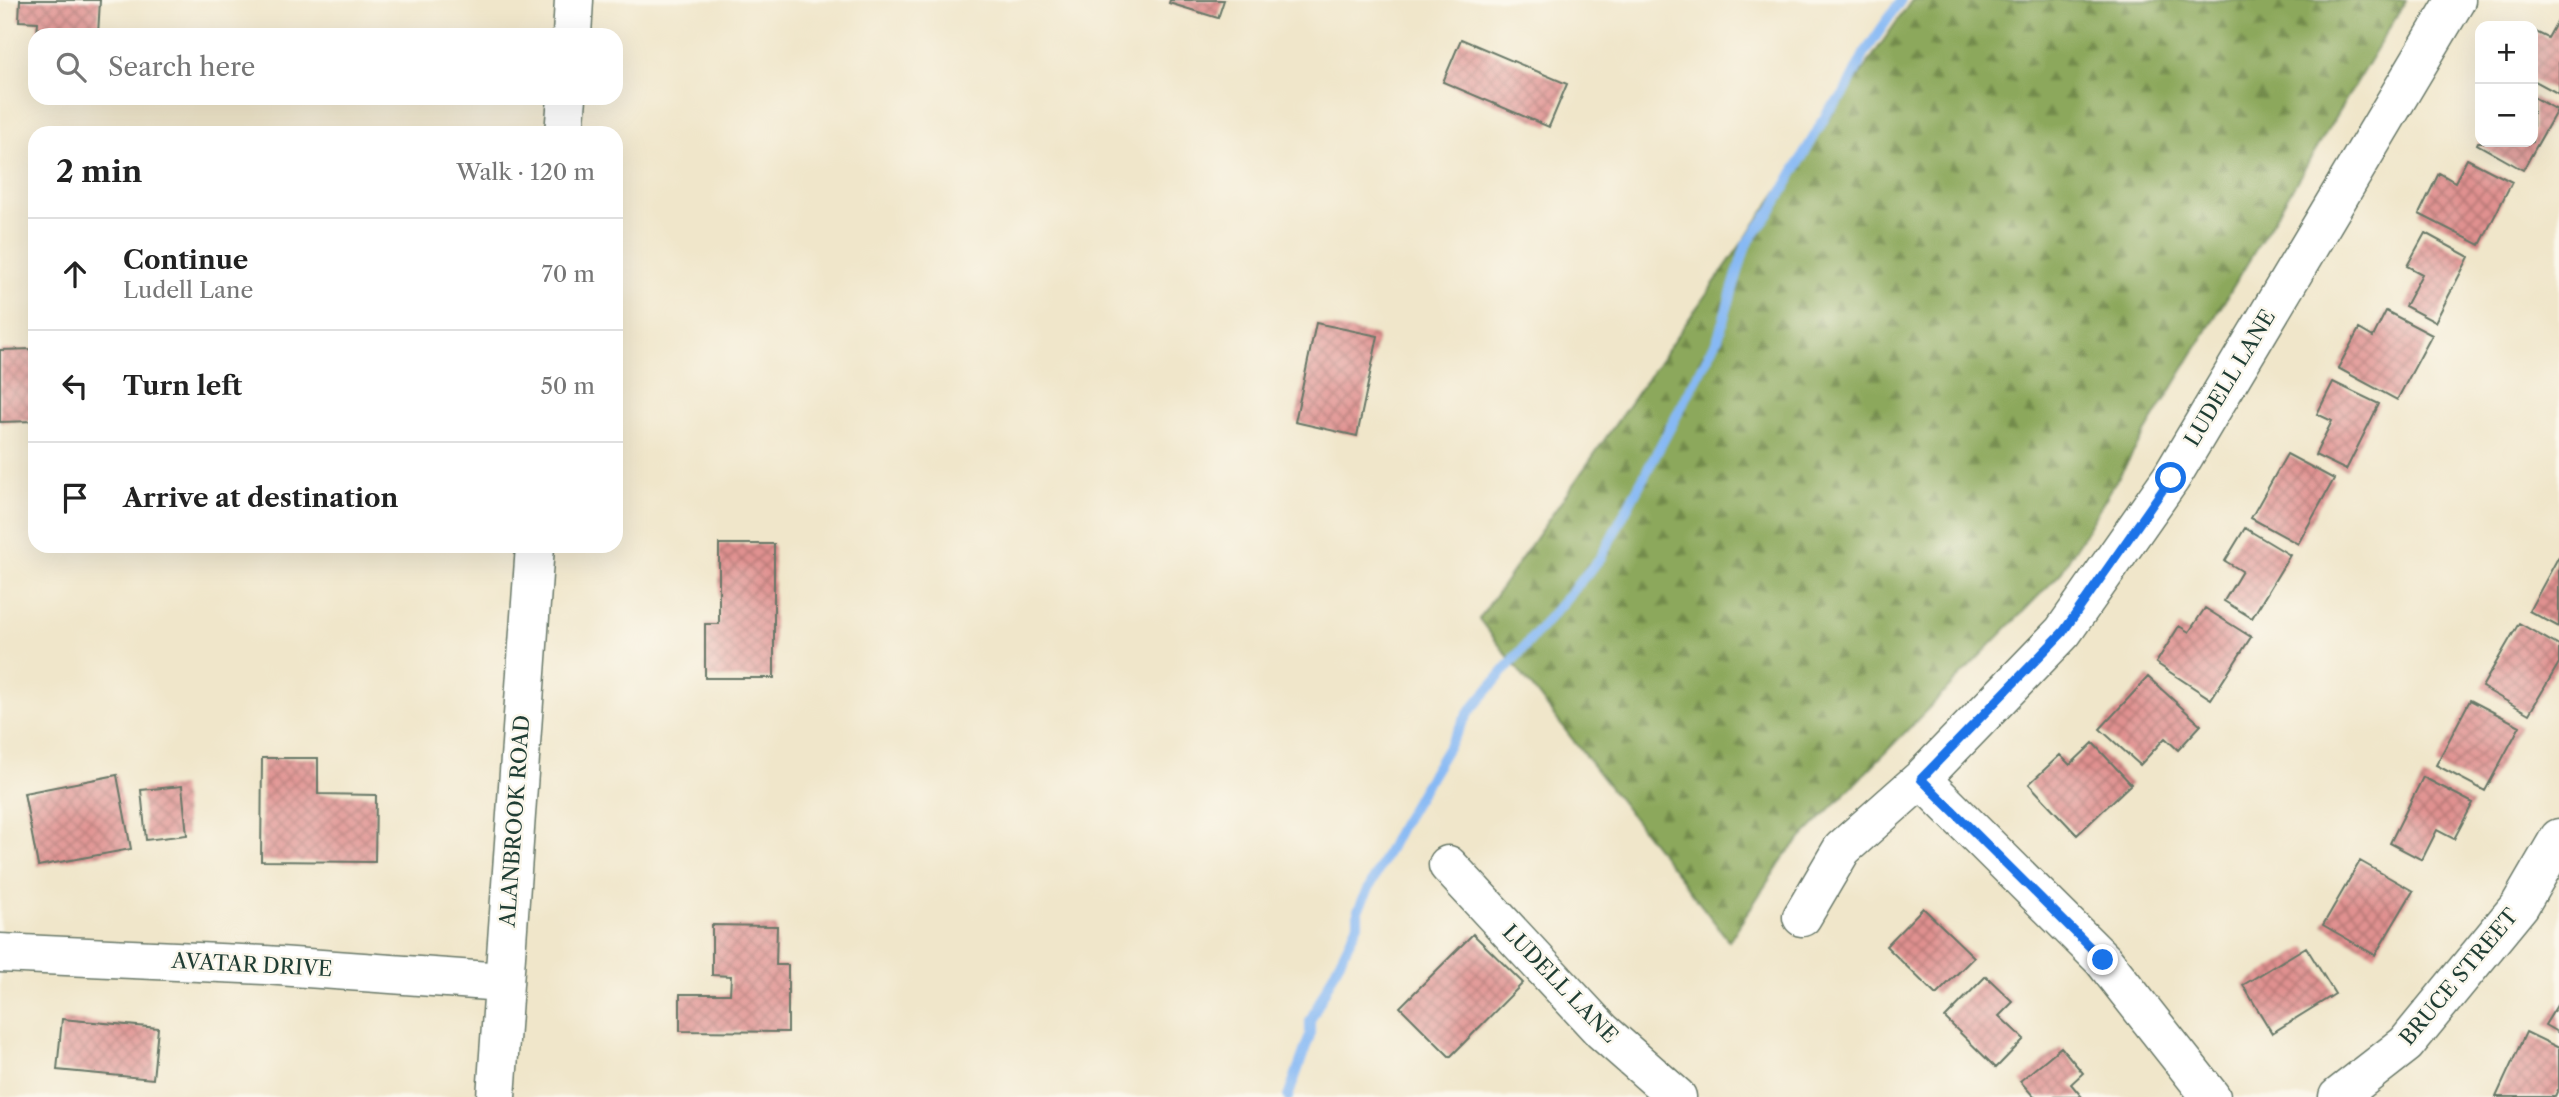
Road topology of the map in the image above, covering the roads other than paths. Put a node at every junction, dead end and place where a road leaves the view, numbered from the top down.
1 (574, 0) edge
2 (2456, 0) edge
3 (572, 28) edge
4 (567, 105) edge
5 (565, 126) edge
6 (534, 553) edge
7 (1921, 779) junction
8 (2559, 838) edge
9 (1448, 865) dead end
10 (1802, 917) dead end
11 (0, 953) edge
12 (503, 982) junction
13 (496, 1097) edge
14 (1677, 1097) edge
15 (2211, 1097) edge
16 (2338, 1097) edge

1 - 3 street
2 - 7 street, LUDELL LANE
4 - 5 street
6 - 12 street, ALANBROOK ROAD
7 - 10 street, LUDELL LANE
7 - 15 street
8 - 16 street, BRUCE STREET
9 - 14 street, LUDELL LANE
11 - 12 street, AVATAR DRIVE
12 - 13 street, ALANBROOK ROAD

